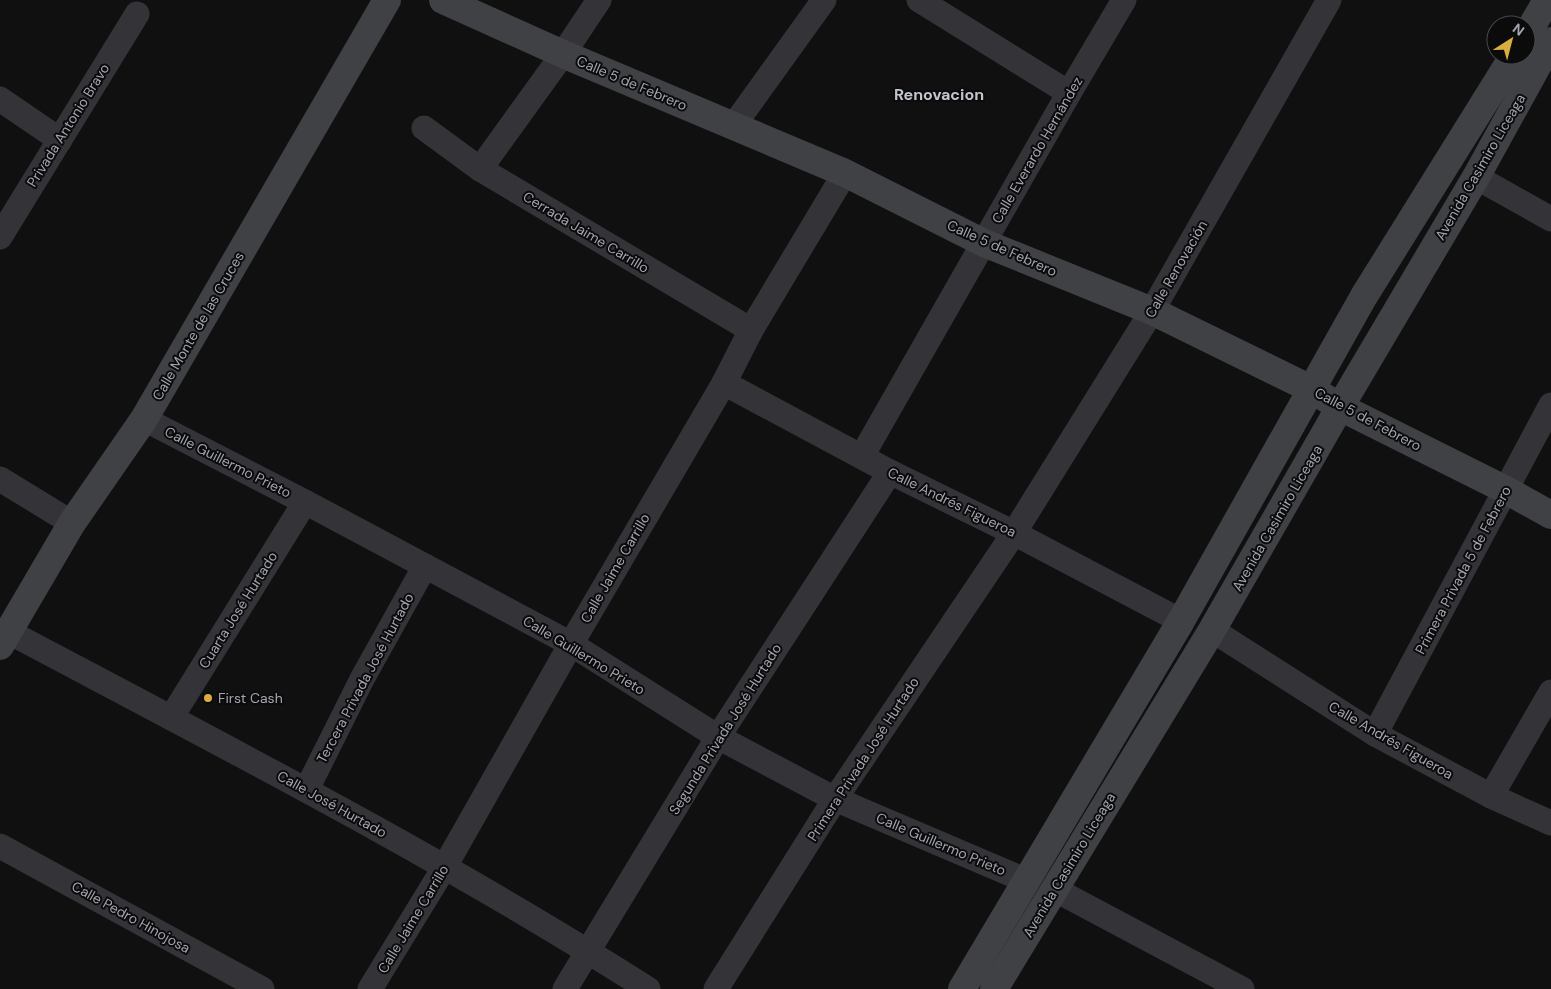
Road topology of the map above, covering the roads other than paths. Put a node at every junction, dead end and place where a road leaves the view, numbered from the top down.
1 (387, 0) edge
2 (443, 0) edge
3 (599, 0) edge
4 (824, 0) edge
5 (919, 0) edge
6 (1124, 0) edge
7 (1329, 0) edge
8 (1547, 0) edge
9 (137, 14) dead end
10 (1536, 19) edge
11 (1551, 41) edge
12 (563, 54) junction
13 (1508, 65) edge
14 (1069, 93) junction
15 (0, 99) edge
16 (734, 125) junction
17 (424, 128) dead end
18 (60, 140) junction
19 (480, 169) junction
20 (845, 173) junction
21 (1476, 177) junction
22 (1551, 219) edge
23 (0, 237) edge
24 (984, 243) junction
25 (1152, 311) junction
26 (751, 330) junction
27 (724, 383) junction
28 (1311, 389) junction
29 (1551, 405) edge
30 (1340, 407) junction
31 (144, 419) junction
32 (862, 456) junction
33 (890, 472) junction
34 (0, 479) edge
35 (1506, 490) junction
36 (305, 502) junction
37 (1551, 515) edge
38 (72, 523) junction
39 (1014, 533) junction
40 (425, 566) junction
41 (1181, 620) junction
42 (1212, 630) junction
43 (4, 639) edge
44 (570, 644) junction
45 (1551, 692) edge
46 (171, 718) junction
47 (1375, 734) junction
48 (718, 737) junction
49 (307, 789) junction
50 (1491, 796) junction
51 (835, 799) junction
52 (1551, 823) edge
53 (0, 846) edge
54 (444, 868) junction
55 (1027, 881) junction
56 (1054, 889) junction
57 (588, 951) junction
58 (262, 989) edge
59 (370, 989) edge
60 (565, 989) edge
61 (648, 989) edge
62 (716, 989) edge
63 (962, 989) edge
64 (994, 989) edge
65 (1242, 989) edge

1 - 31 main road, Calle Monte de las Cruces
2 - 12 main road, Calle 5 de Febrero
3 - 12 street
4 - 16 street
5 - 14 street
6 - 14 street, Calle Everardo Hernández
7 - 25 street, Calle Renovación
8 - 10 main road
9 - 18 street, Privada Antonio Bravo
11 - 21 main road, Avenida Casimiro Liceaga
12 - 16 main road, Calle 5 de Febrero
12 - 19 street
13 - 28 main road, Avenida Casimiro Liceaga
14 - 24 street, Calle Everardo Hernández
15 - 18 street
16 - 20 main road, Calle 5 de Febrero
17 - 19 street, Cerrada Jaime Carrillo
18 - 23 street, Privada Antonio Bravo
19 - 26 street, Cerrada Jaime Carrillo
20 - 24 main road, Calle 5 de Febrero
20 - 26 street, Calle Jaime Carrillo
21 - 22 street
21 - 30 main road, Avenida Casimiro Liceaga
24 - 25 main road, Calle 5 de Febrero
24 - 32 street, Calle Everardo Hernández
25 - 28 main road, Calle 5 de Febrero
25 - 39 street, Calle Renovación
26 - 27 street, Calle Jaime Carrillo
27 - 32 street, Calle Andrés Figueroa
27 - 44 street, Calle Jaime Carrillo
28 - 30 main road, Calle 5 de Febrero
28 - 41 main road, Avenida Casimiro Liceaga
29 - 35 street, Primera Privada 5 de Febrero
30 - 35 main road, Calle 5 de Febrero
30 - 42 main road, Avenida Casimiro Liceaga
31 - 36 street, Calle Guillermo Prieto
31 - 38 main road, Calle Monte de las Cruces
32 - 33 street, Calle Andrés Figueroa
33 - 39 street, Calle Andrés Figueroa
33 - 48 street, Segunda Privada José Hurtado
34 - 38 street
35 - 37 main road, Calle 5 de Febrero
35 - 47 street, Primera Privada 5 de Febrero
36 - 40 street, Calle Guillermo Prieto
36 - 46 street, Cuarta José Hurtado
38 - 43 main road, Calle Monte de las Cruces
39 - 41 street, Calle Andrés Figueroa
39 - 51 street, Primera Privada José Hurtado
40 - 44 street, Calle Guillermo Prieto
40 - 49 street, Tercera Privada José Hurtado
41 - 55 main road, Avenida Casimiro Liceaga
42 - 47 street, Calle Andrés Figueroa
42 - 56 main road, Avenida Casimiro Liceaga
43 - 46 street, Calle José Hurtado
44 - 48 street, Calle Guillermo Prieto
44 - 54 street, Calle Jaime Carrillo
45 - 50 street
46 - 49 street, Calle José Hurtado
47 - 50 street, Calle Andrés Figueroa
48 - 51 street, Calle Guillermo Prieto
48 - 57 street, Segunda Privada José Hurtado
49 - 54 street, Calle José Hurtado
50 - 52 street, Calle Andrés Figueroa
51 - 55 street, Calle Guillermo Prieto
51 - 62 street, Primera Privada José Hurtado
53 - 58 street, Calle Pedro Hinojosa
54 - 57 street, Calle José Hurtado
54 - 59 street, Calle Jaime Carrillo
55 - 63 main road, Avenida Casimiro Liceaga
56 - 64 main road, Avenida Casimiro Liceaga
56 - 65 street
57 - 60 street, Segunda Privada José Hurtado
57 - 61 street, Calle José Hurtado

